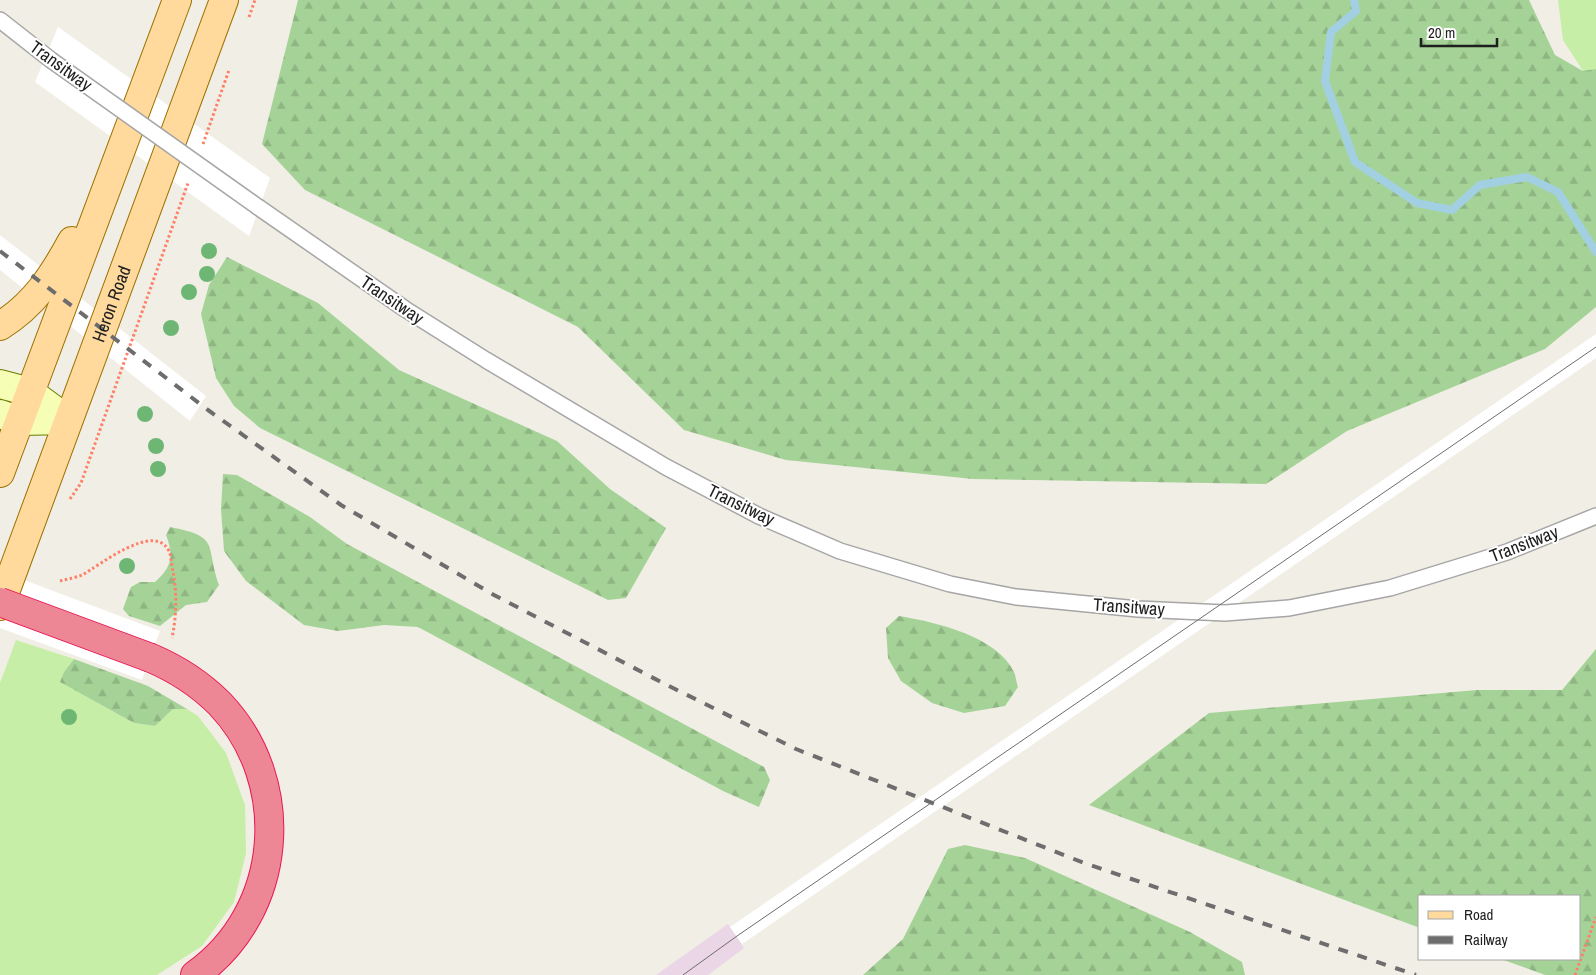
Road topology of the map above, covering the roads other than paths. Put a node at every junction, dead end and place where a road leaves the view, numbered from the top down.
1 (177, 0) edge
2 (224, 0) edge
3 (0, 20) edge
4 (116, 159) junction
5 (0, 326) edge
6 (0, 384) edge
7 (30, 392) junction
8 (10, 417) edge
9 (68, 420) junction
10 (0, 473) edge
11 (1596, 516) edge
12 (0, 604) edge
13 (196, 975) edge

1 - 4 main road
2 - 9 main road, Heron Road
3 - 11 lane, Transitway, bridge
4 - 5 main road
4 - 7 main road
6 - 7 main road
7 - 8 main road
7 - 9 main road
8 - 9 main road
8 - 10 main road
9 - 12 main road, Heron Road
12 - 13 highway, bridge

